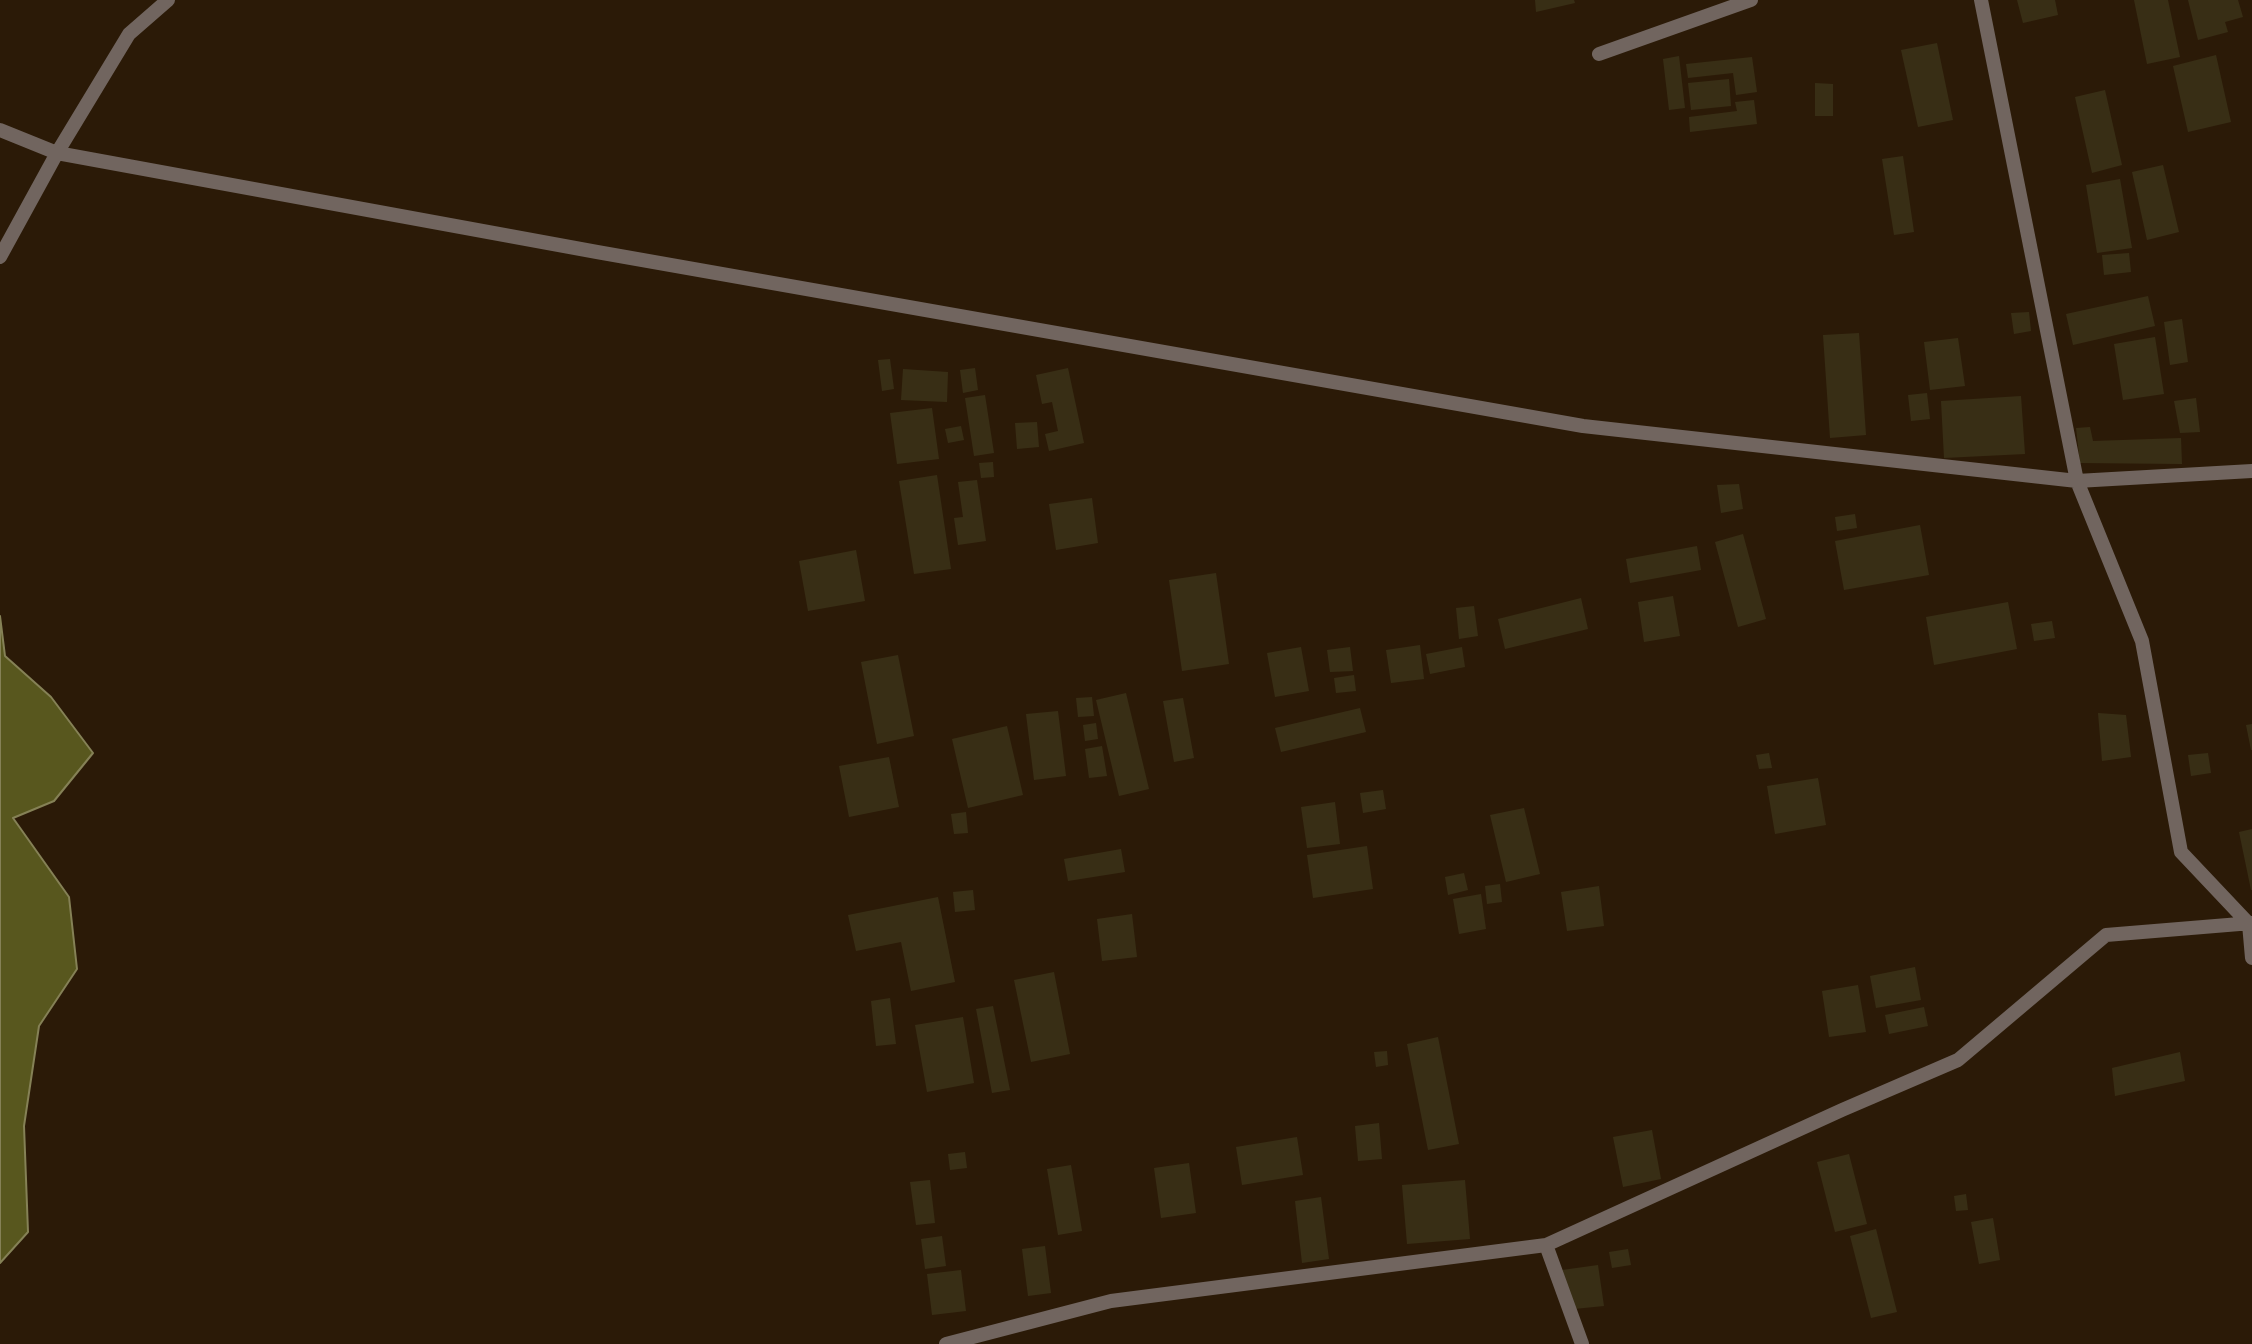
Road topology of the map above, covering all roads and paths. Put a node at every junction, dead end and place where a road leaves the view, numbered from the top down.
1 (168, 0) edge
2 (1751, 0) edge
3 (1981, 0) edge
4 (1599, 54) dead end
5 (0, 130) edge
6 (57, 153) junction
7 (0, 257) edge
8 (2252, 471) edge
9 (2077, 481) junction
10 (2251, 923) edge
11 (2252, 958) edge
12 (1546, 1245) junction
13 (946, 1344) edge
14 (1583, 1344) edge

1 - 6 street
2 - 4 street
3 - 9 street
5 - 6 street
6 - 7 street
6 - 9 street
8 - 9 street
9 - 10 street
10 - 11 street
10 - 12 street
12 - 13 street
12 - 14 street

